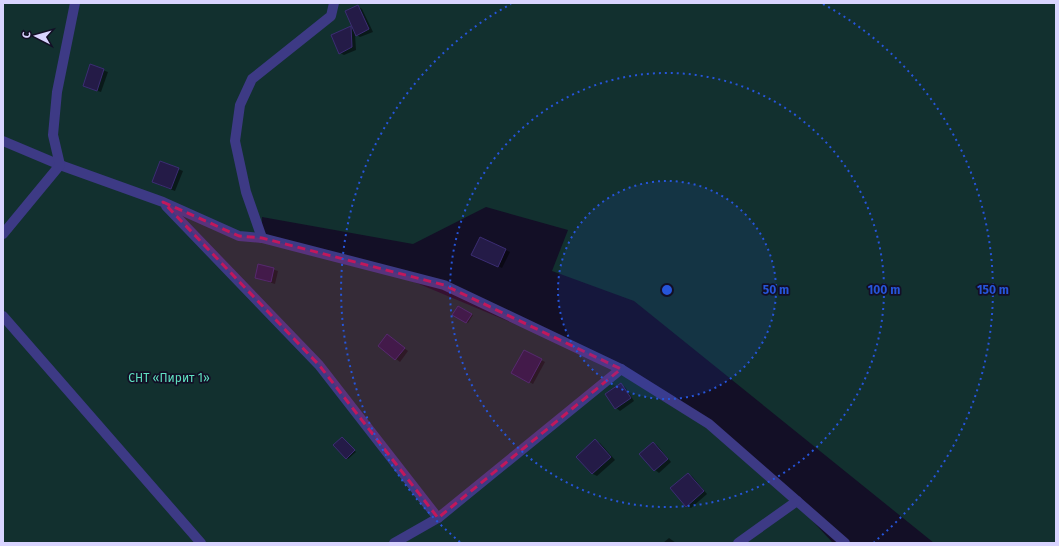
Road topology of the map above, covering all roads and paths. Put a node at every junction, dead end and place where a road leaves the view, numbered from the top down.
1 (76, 3) edge
2 (334, 3) edge
3 (3, 140) edge
4 (60, 165) junction
5 (163, 202) junction
6 (3, 234) edge
7 (262, 238) junction
8 (3, 316) edge
9 (621, 369) junction
10 (797, 501) junction
11 (438, 518) junction
12 (201, 543) edge
13 (394, 543) edge
14 (738, 543) edge
15 (845, 543) edge

1 - 4 street
2 - 7 street
3 - 4 street
4 - 5 street
4 - 6 street
5 - 7 street
5 - 11 street
7 - 9 street
8 - 12 street
9 - 10 street
9 - 11 street
10 - 14 street
10 - 15 street
11 - 13 street

